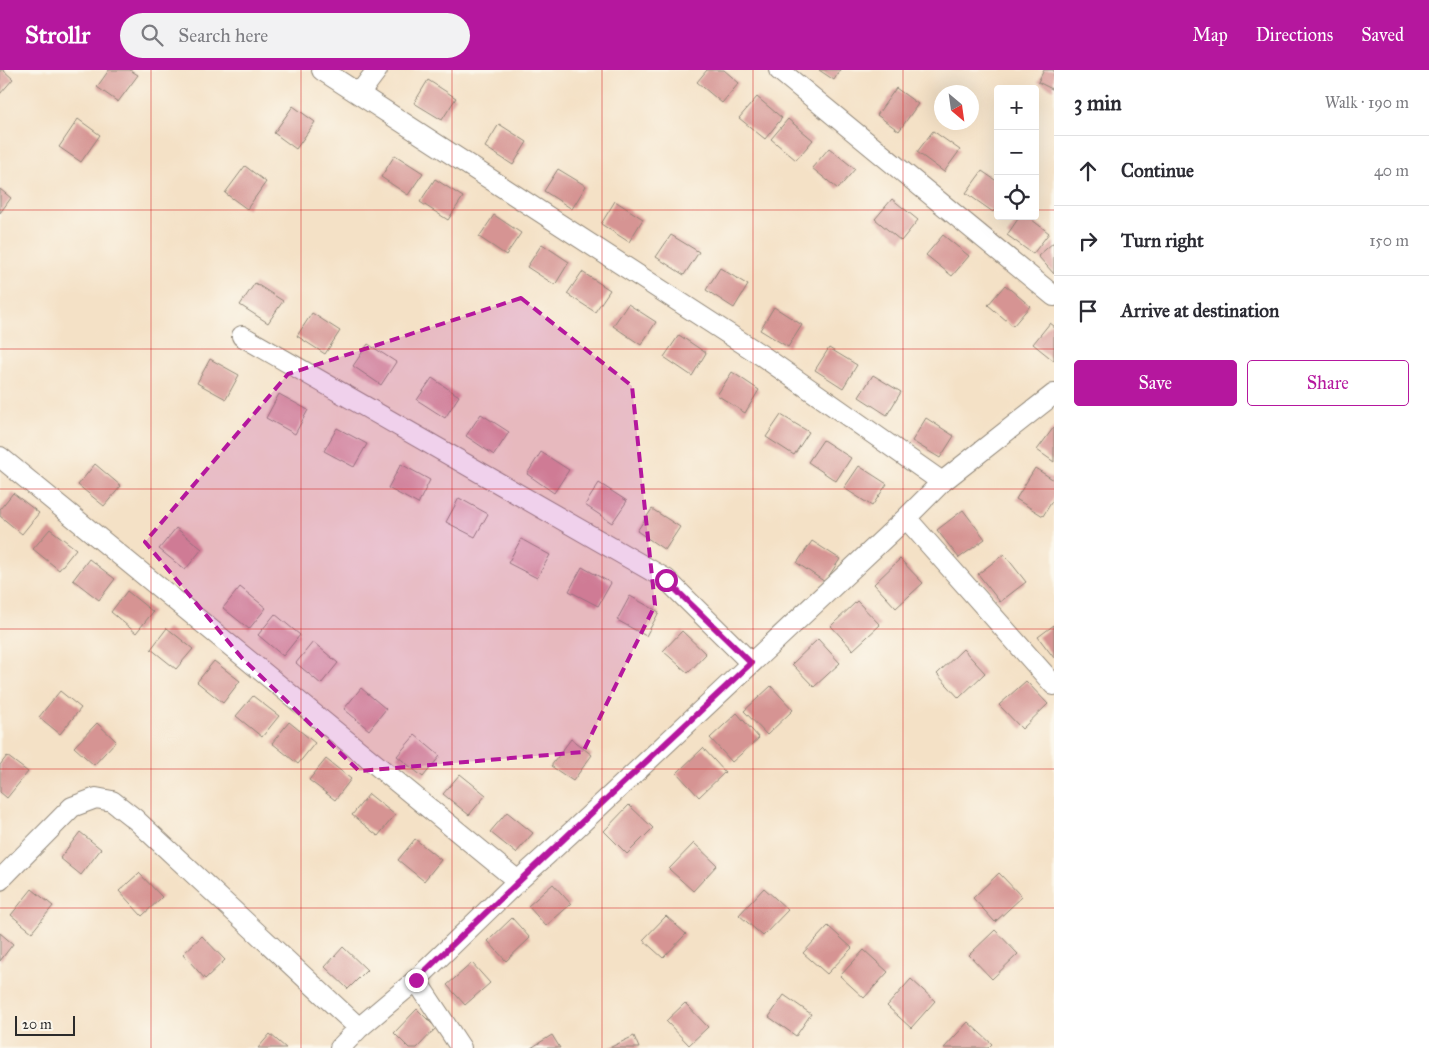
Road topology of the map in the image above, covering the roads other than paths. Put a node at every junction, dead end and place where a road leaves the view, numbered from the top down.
1 (322, 70) edge
2 (378, 70) edge
3 (779, 70) edge
4 (359, 94) junction
5 (1054, 296) edge
6 (242, 336) dead end
7 (1054, 394) edge
8 (0, 457) edge
9 (942, 482) junction
10 (906, 518) junction
11 (751, 663) junction
12 (1054, 685) edge
13 (0, 880) edge
14 (518, 881) junction
15 (416, 980) junction
16 (359, 1028) junction
17 (340, 1048) edge
18 (461, 1048) edge

1 - 4 street
2 - 4 street
3 - 5 street
4 - 9 street
6 - 11 street
7 - 9 street
8 - 14 street
9 - 10 street
10 - 11 street
10 - 12 street
11 - 14 street
13 - 16 street
14 - 15 street
15 - 16 street
15 - 18 street
16 - 17 street

